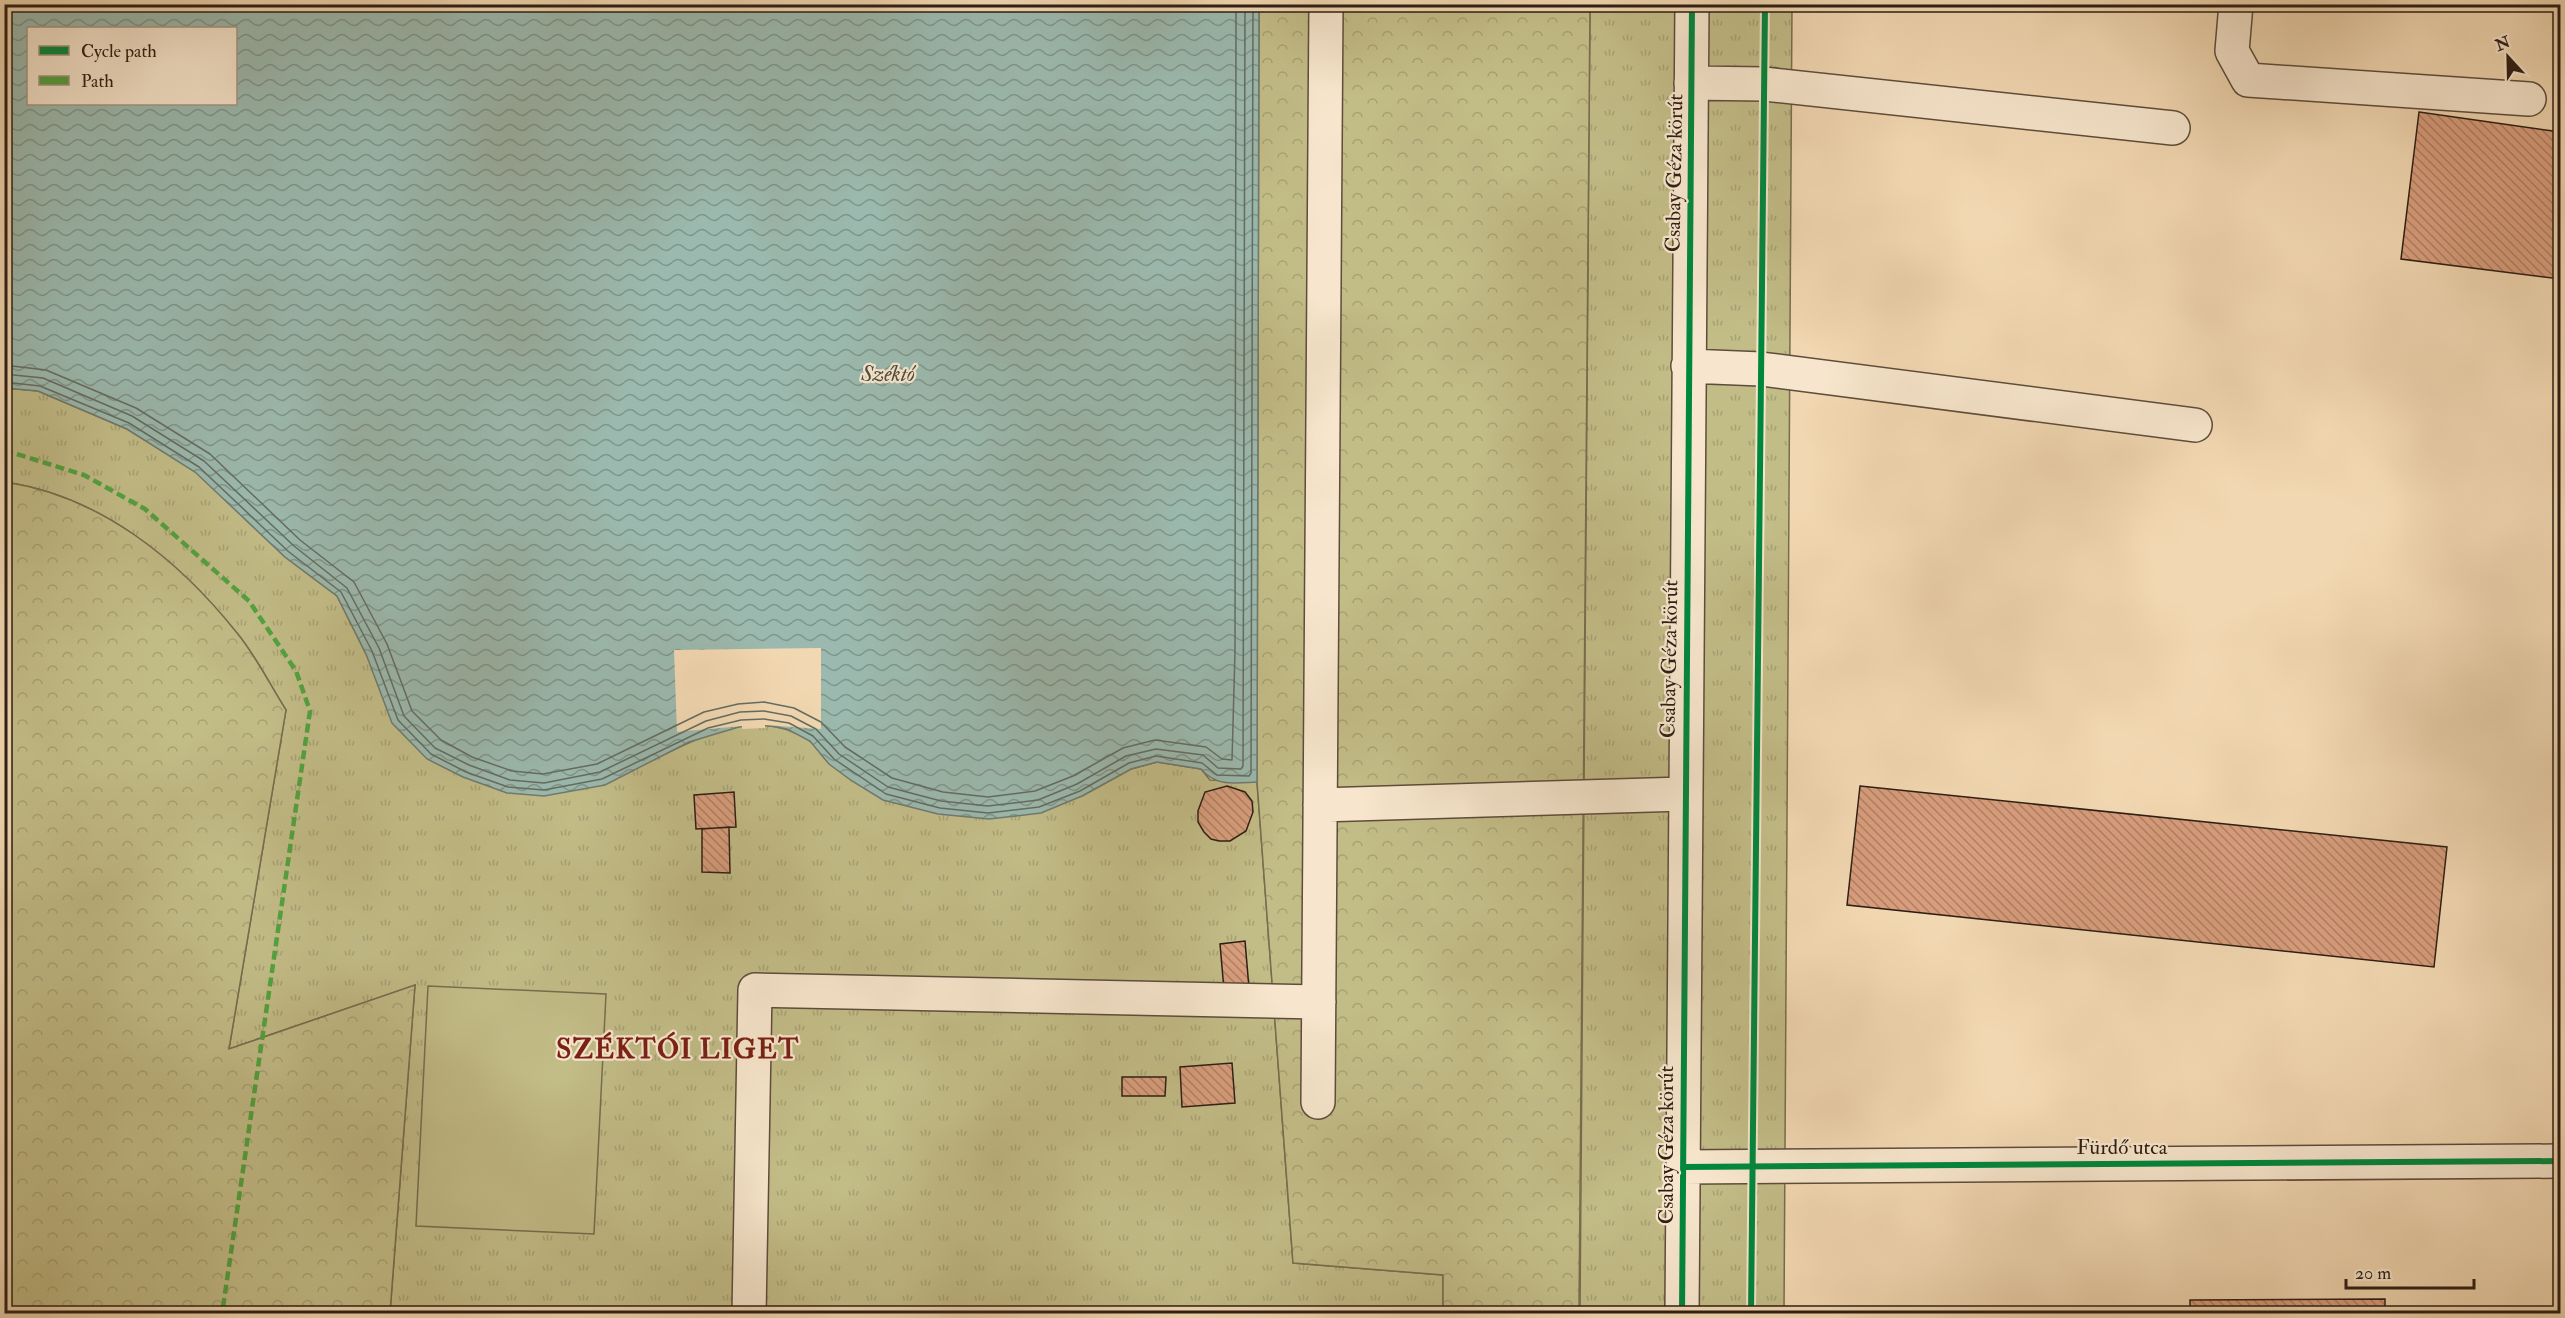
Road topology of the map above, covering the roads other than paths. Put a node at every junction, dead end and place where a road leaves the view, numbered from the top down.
1 (1326, 4) edge
2 (1692, 4) edge
3 (2236, 4) edge
4 (1691, 83) junction
5 (2529, 99) dead end
6 (2173, 128) dead end
7 (1688, 366) junction
8 (2195, 425) dead end
9 (1684, 794) junction
10 (1320, 804) junction
11 (1318, 1002) junction
12 (1318, 1102) dead end
13 (2560, 1161) edge
14 (1683, 1167) junction
15 (749, 1314) edge
16 (1682, 1314) edge

1 - 10 street
2 - 4 street, Csabay Géza körút
3 - 5 street
4 - 6 street
4 - 7 street, Csabay Géza körút
7 - 8 street
7 - 9 street, Csabay Géza körút
9 - 10 street
9 - 14 street, Csabay Géza körút
10 - 11 street
11 - 12 street
11 - 15 street
13 - 14 street, Fürdő utca
14 - 16 street, Csabay Géza körút

